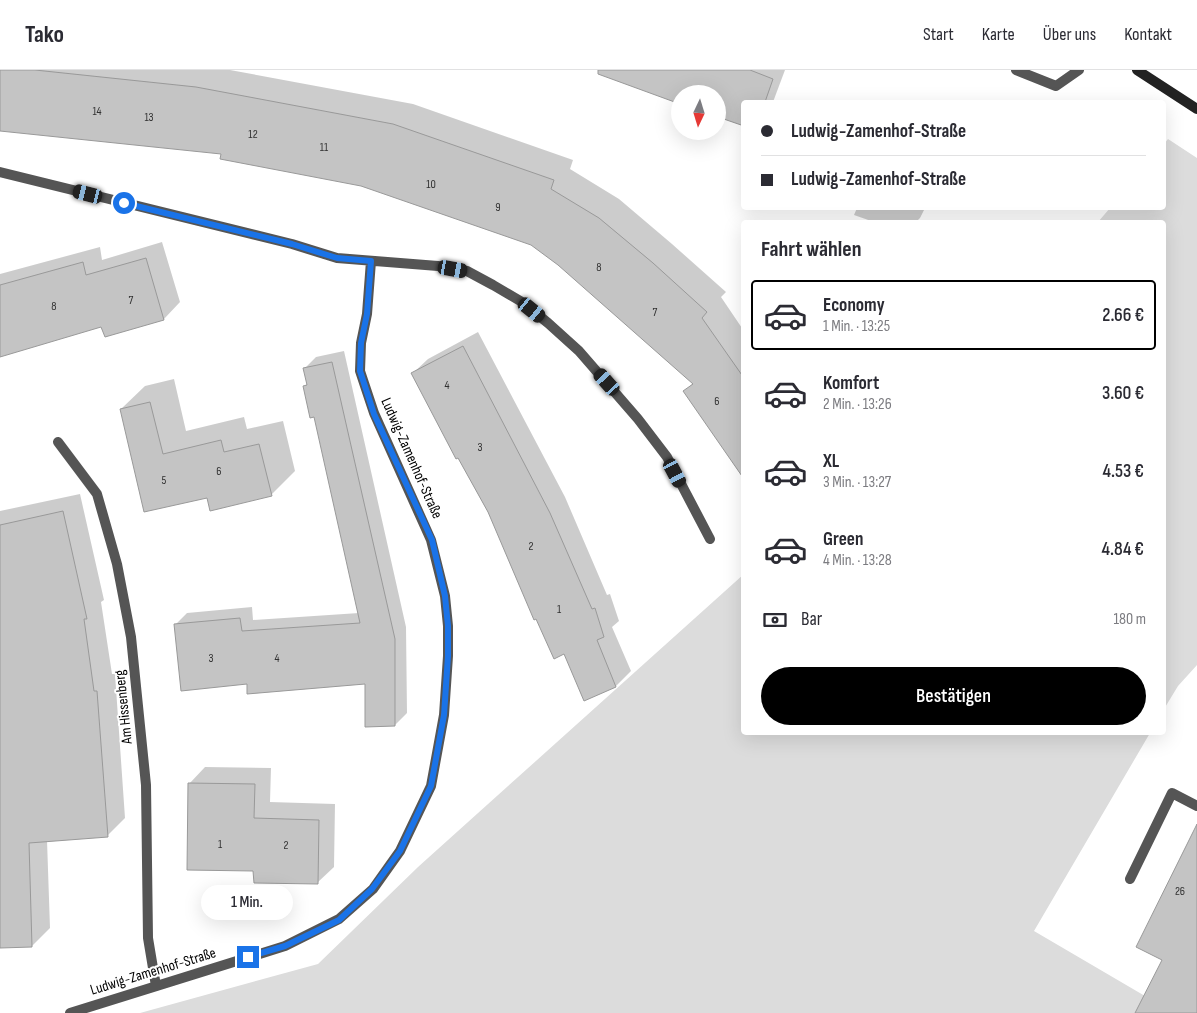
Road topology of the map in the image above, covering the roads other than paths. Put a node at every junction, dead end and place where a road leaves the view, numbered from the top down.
1 (1016, 70) edge
2 (1079, 70) edge
3 (1137, 70) edge
4 (1197, 109) edge
5 (0, 172) edge
6 (371, 261) junction
7 (58, 442) dead end
8 (710, 539) dead end
9 (1197, 806) edge
10 (1130, 879) dead end
11 (156, 986) junction
12 (70, 1013) edge

1 - 2 street
3 - 4 street
5 - 6 street
6 - 8 street
6 - 11 street, Ludwig-Zamenhof-Straße
7 - 11 street, Am Hissenberg
9 - 10 street
11 - 12 street, Ludwig-Zamenhof-Straße

